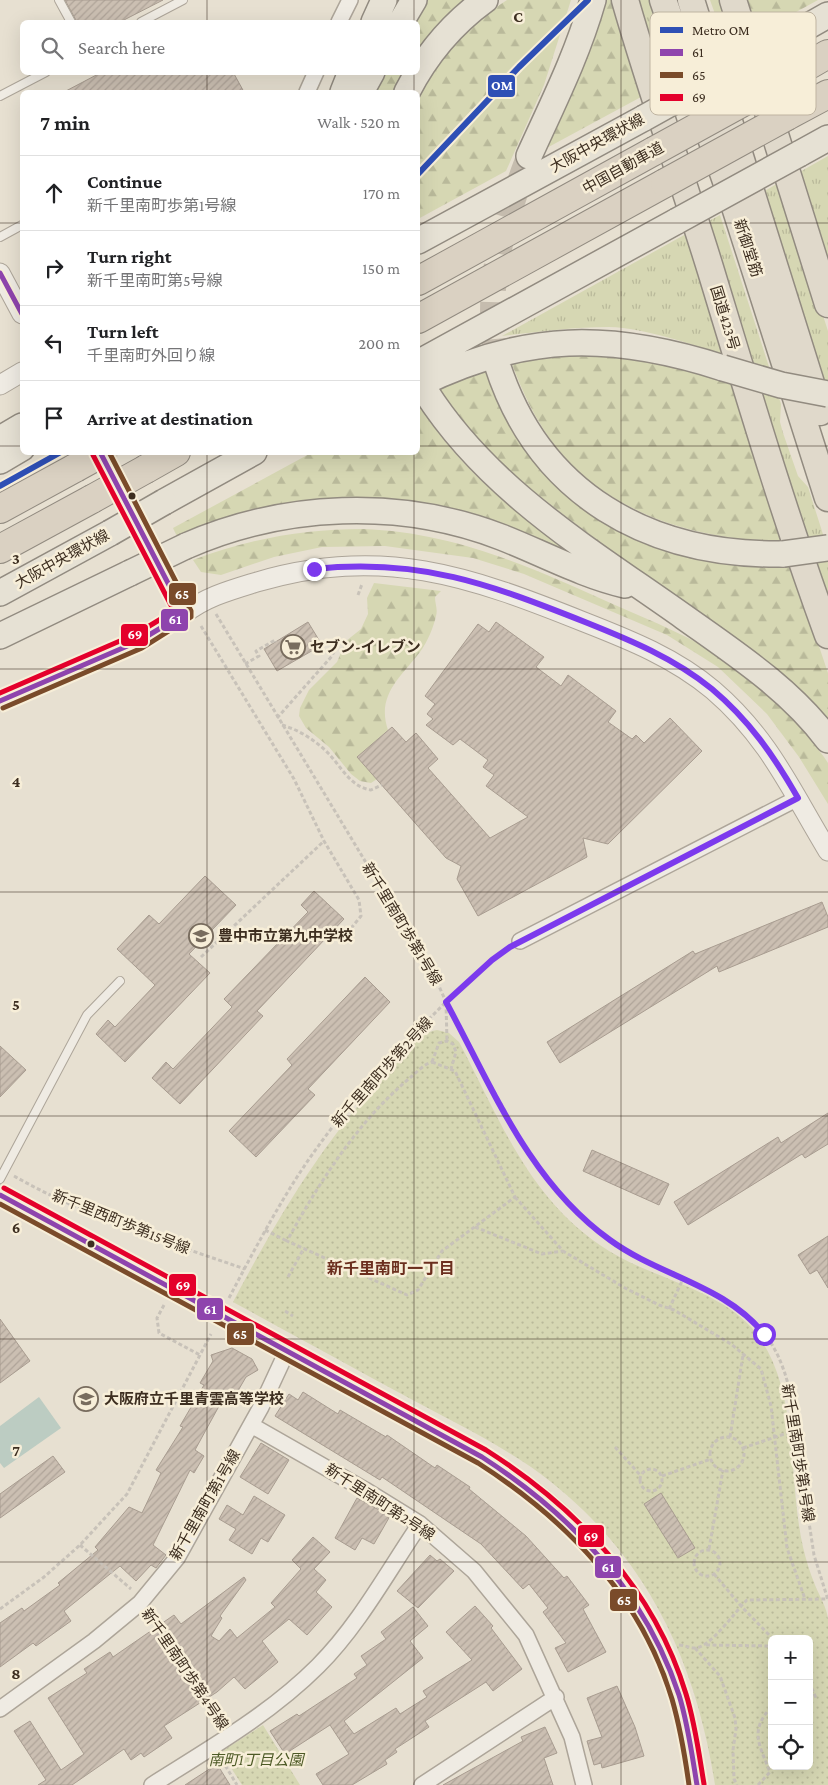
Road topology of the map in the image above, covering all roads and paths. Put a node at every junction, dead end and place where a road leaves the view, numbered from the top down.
1 (59, 0) edge
2 (183, 0) edge
3 (350, 0) edge
4 (384, 0) edge
5 (414, 0) edge
6 (485, 0) edge
7 (593, 0) edge
8 (625, 0) edge
9 (663, 0) edge
10 (691, 0) edge
11 (733, 0) edge
12 (667, 12) edge
13 (695, 12) edge
14 (737, 12) edge
15 (828, 16) edge
16 (70, 20) edge
17 (145, 20) edge
18 (340, 20) edge
19 (375, 20) edge
20 (402, 20) edge
21 (816, 23) edge
22 (828, 54) edge
23 (816, 61) edge
24 (420, 70) edge
25 (40, 75) edge
26 (315, 75) edge
27 (350, 75) edge
28 (370, 75) edge
29 (416, 75) edge
30 (650, 87) edge
31 (308, 90) edge
32 (343, 90) edge
33 (363, 90) edge
34 (408, 90) edge
35 (828, 94) edge
36 (0, 96) edge
37 (816, 100) edge
38 (650, 115) edge
39 (659, 115) edge
40 (703, 115) edge
41 (720, 115) edge
42 (727, 115) edge
43 (769, 115) edge
44 (789, 115) edge
45 (828, 138) edge
46 (529, 156) tunnel mouth
47 (20, 226) edge
48 (0, 237) edge
49 (420, 240) edge
50 (0, 274) edge
51 (420, 280) edge
52 (828, 304) edge
53 (20, 310) edge
54 (420, 318) edge
55 (420, 362) edge
56 (497, 364) tunnel mouth
57 (20, 373) edge
58 (0, 385) edge
59 (422, 388) edge
60 (828, 394) edge
61 (20, 427) edge
62 (0, 439) edge
63 (828, 439) edge
64 (20, 449) edge
65 (99, 455) edge
66 (102, 455) edge
67 (171, 455) edge
68 (249, 455) edge
69 (0, 461) edge
70 (828, 498) edge
71 (0, 509) edge
72 (828, 548) edge
73 (0, 549) edge
74 (364, 579) dead end
75 (0, 593) edge
76 (358, 595) dead end
77 (672, 608) junction
78 (184, 614) junction
79 (216, 614) dead end
80 (202, 626) dead end
81 (828, 635) edge
82 (0, 636) edge
83 (276, 642) dead end
84 (338, 642) dead end
85 (245, 664) junction
86 (0, 701) edge
87 (277, 718) junction
88 (282, 724) junction
89 (828, 740) edge
90 (382, 785) dead end
91 (798, 798) junction
92 (324, 841) junction
93 (828, 851) edge
94 (520, 942) joint
95 (339, 943) dead end
96 (201, 957) dead end
97 (120, 981) dead end
98 (446, 1002) junction
99 (447, 1041) junction
100 (432, 1062) junction
101 (451, 1069) junction
102 (4, 1171) junction
103 (0, 1179) edge
104 (515, 1197) junction
105 (4, 1201) edge
106 (475, 1227) junction
107 (265, 1230) junction
108 (287, 1241) junction
109 (304, 1248) junction
110 (563, 1251) junction
111 (245, 1268) junction
112 (288, 1277) dead end
113 (683, 1279) junction
114 (229, 1298) dead end
115 (166, 1302) dead end
116 (669, 1309) junction
117 (285, 1311) dead end
118 (293, 1316) dead end
119 (211, 1334) dead end
120 (287, 1352) junction
121 (200, 1355) junction
122 (744, 1355) junction
123 (251, 1425) junction
124 (796, 1430) junction
125 (730, 1437) junction
126 (774, 1438) junction
127 (616, 1447) dead end
128 (743, 1448) junction
129 (711, 1459) junction
130 (723, 1470) junction
131 (641, 1476) junction
132 (662, 1476) junction
133 (420, 1524) junction
134 (80, 1545) junction
135 (709, 1549) junction
136 (714, 1574) junction
137 (805, 1599) junction
138 (828, 1599) edge
139 (140, 1603) junction
140 (741, 1606) junction
141 (0, 1609) edge
142 (769, 1635) edge
143 (705, 1645) junction
144 (673, 1646) dead end
145 (768, 1646) edge
146 (695, 1648) junction
147 (813, 1691) edge
148 (556, 1697) junction
149 (816, 1698) dead end
150 (0, 1709) edge
151 (768, 1711) edge
152 (230, 1734) junction
153 (213, 1746) junction
154 (152, 1785) edge
155 (237, 1785) edge
156 (422, 1785) edge
157 (584, 1785) edge
158 (697, 1785) edge
159 (737, 1785) edge
160 (758, 1785) edge

1 - 16 lane
2 - 17 lane
3 - 18 street
4 - 19 main road
5 - 20 main road
6 - 24 main road
7 - 46 main road
8 - 30 highway, 国道423号
9 - 12 highway, 新御堂筋
10 - 13 highway, 新御堂筋
11 - 14 highway
15 - 21 main road, 大阪中央環状線, bridge
22 - 23 highway, 中国自動車道, bridge
25 - 36 lane
26 - 31 street
27 - 32 main road
28 - 33 main road
29 - 34 main road
35 - 37 highway, bridge
38 - 49 main road, 大阪中央環状線, bridge
39 - 81 highway, 国道423号
40 - 70 highway, 新御堂筋
41 - 51 highway, 中国自動車道, bridge
42 - 63 highway, 新御堂筋
43 - 52 highway
44 - 54 highway, bridge
45 - 55 main road, bridge
47 - 48 lane
50 - 53 street
56 - 72 main road, bridge
57 - 58 street
59 - 60 main road, bridge
59 - 77 main road
61 - 62 main road
64 - 69 main road
65 - 71 highway, bridge
66 - 78 street
67 - 73 highway, bridge
68 - 75 main road, 大阪中央環状線, bridge
74 - 76 path
77 - 82 main road, bridge
77 - 89 main road
78 - 86 street
78 - 91 street
79 - 85 path, 新千里南町歩第1号線
80 - 92 path
83 - 85 path
84 - 87 path
85 - 87 path, 新千里南町歩第1号線
87 - 88 path, 新千里南町歩第1号線
88 - 90 path
88 - 98 path, 新千里南町歩第1号線
91 - 93 street
91 - 94 street
92 - 95 path
92 - 96 path
94 - 98 path, 新千里南町歩第2号線
97 - 102 lane
98 - 99 path
98 - 107 path, 新千里南町歩第2号線
98 - 113 path, 新千里南町歩第1号線
99 - 100 path
99 - 101 path
100 - 101 path
100 - 108 path
101 - 104 path
102 - 103 lane
102 - 111 path, 新千里西町歩第15号線
104 - 106 path
104 - 110 path
105 - 120 street
106 - 109 path
106 - 110 path
107 - 108 path
107 - 111 path, 新千里南町歩第2号線
108 - 109 path
109 - 112 path
110 - 116 path
111 - 114 path, 新千里南町歩第2号線
113 - 116 path
113 - 124 path, 新千里南町歩第1号線
115 - 121 path
116 - 122 path
117 - 118 path
119 - 121 path
120 - 123 street, 新千里南町第1号線
120 - 158 street
121 - 134 path
122 - 125 path
122 - 126 path
123 - 133 street, 新千里南町第2号線
123 - 139 street, 新千里南町第1号線
124 - 126 path
124 - 138 path, 新千里南町歩第1号線
125 - 128 path
125 - 129 path
126 - 128 path
126 - 137 path
127 - 131 path
128 - 130 path
129 - 130 path
129 - 132 path
130 - 135 path
131 - 132 path
131 - 132 path
133 - 148 street, 新千里南町第2号線
133 - 152 street
134 - 139 path, 新千里南町歩第4号線
134 - 141 path
135 - 136 path
135 - 136 path
136 - 140 path
137 - 138 path
137 - 140 path
139 - 150 street, 新千里南町第1号線
139 - 152 path, 新千里南町歩第4号線
140 - 142 path
140 - 143 path
143 - 145 path
143 - 146 path
144 - 146 path
146 - 159 path
147 - 149 path
148 - 156 street
148 - 157 street, 新千里南町第2号線
151 - 160 path
152 - 153 street
153 - 154 street
153 - 155 path

